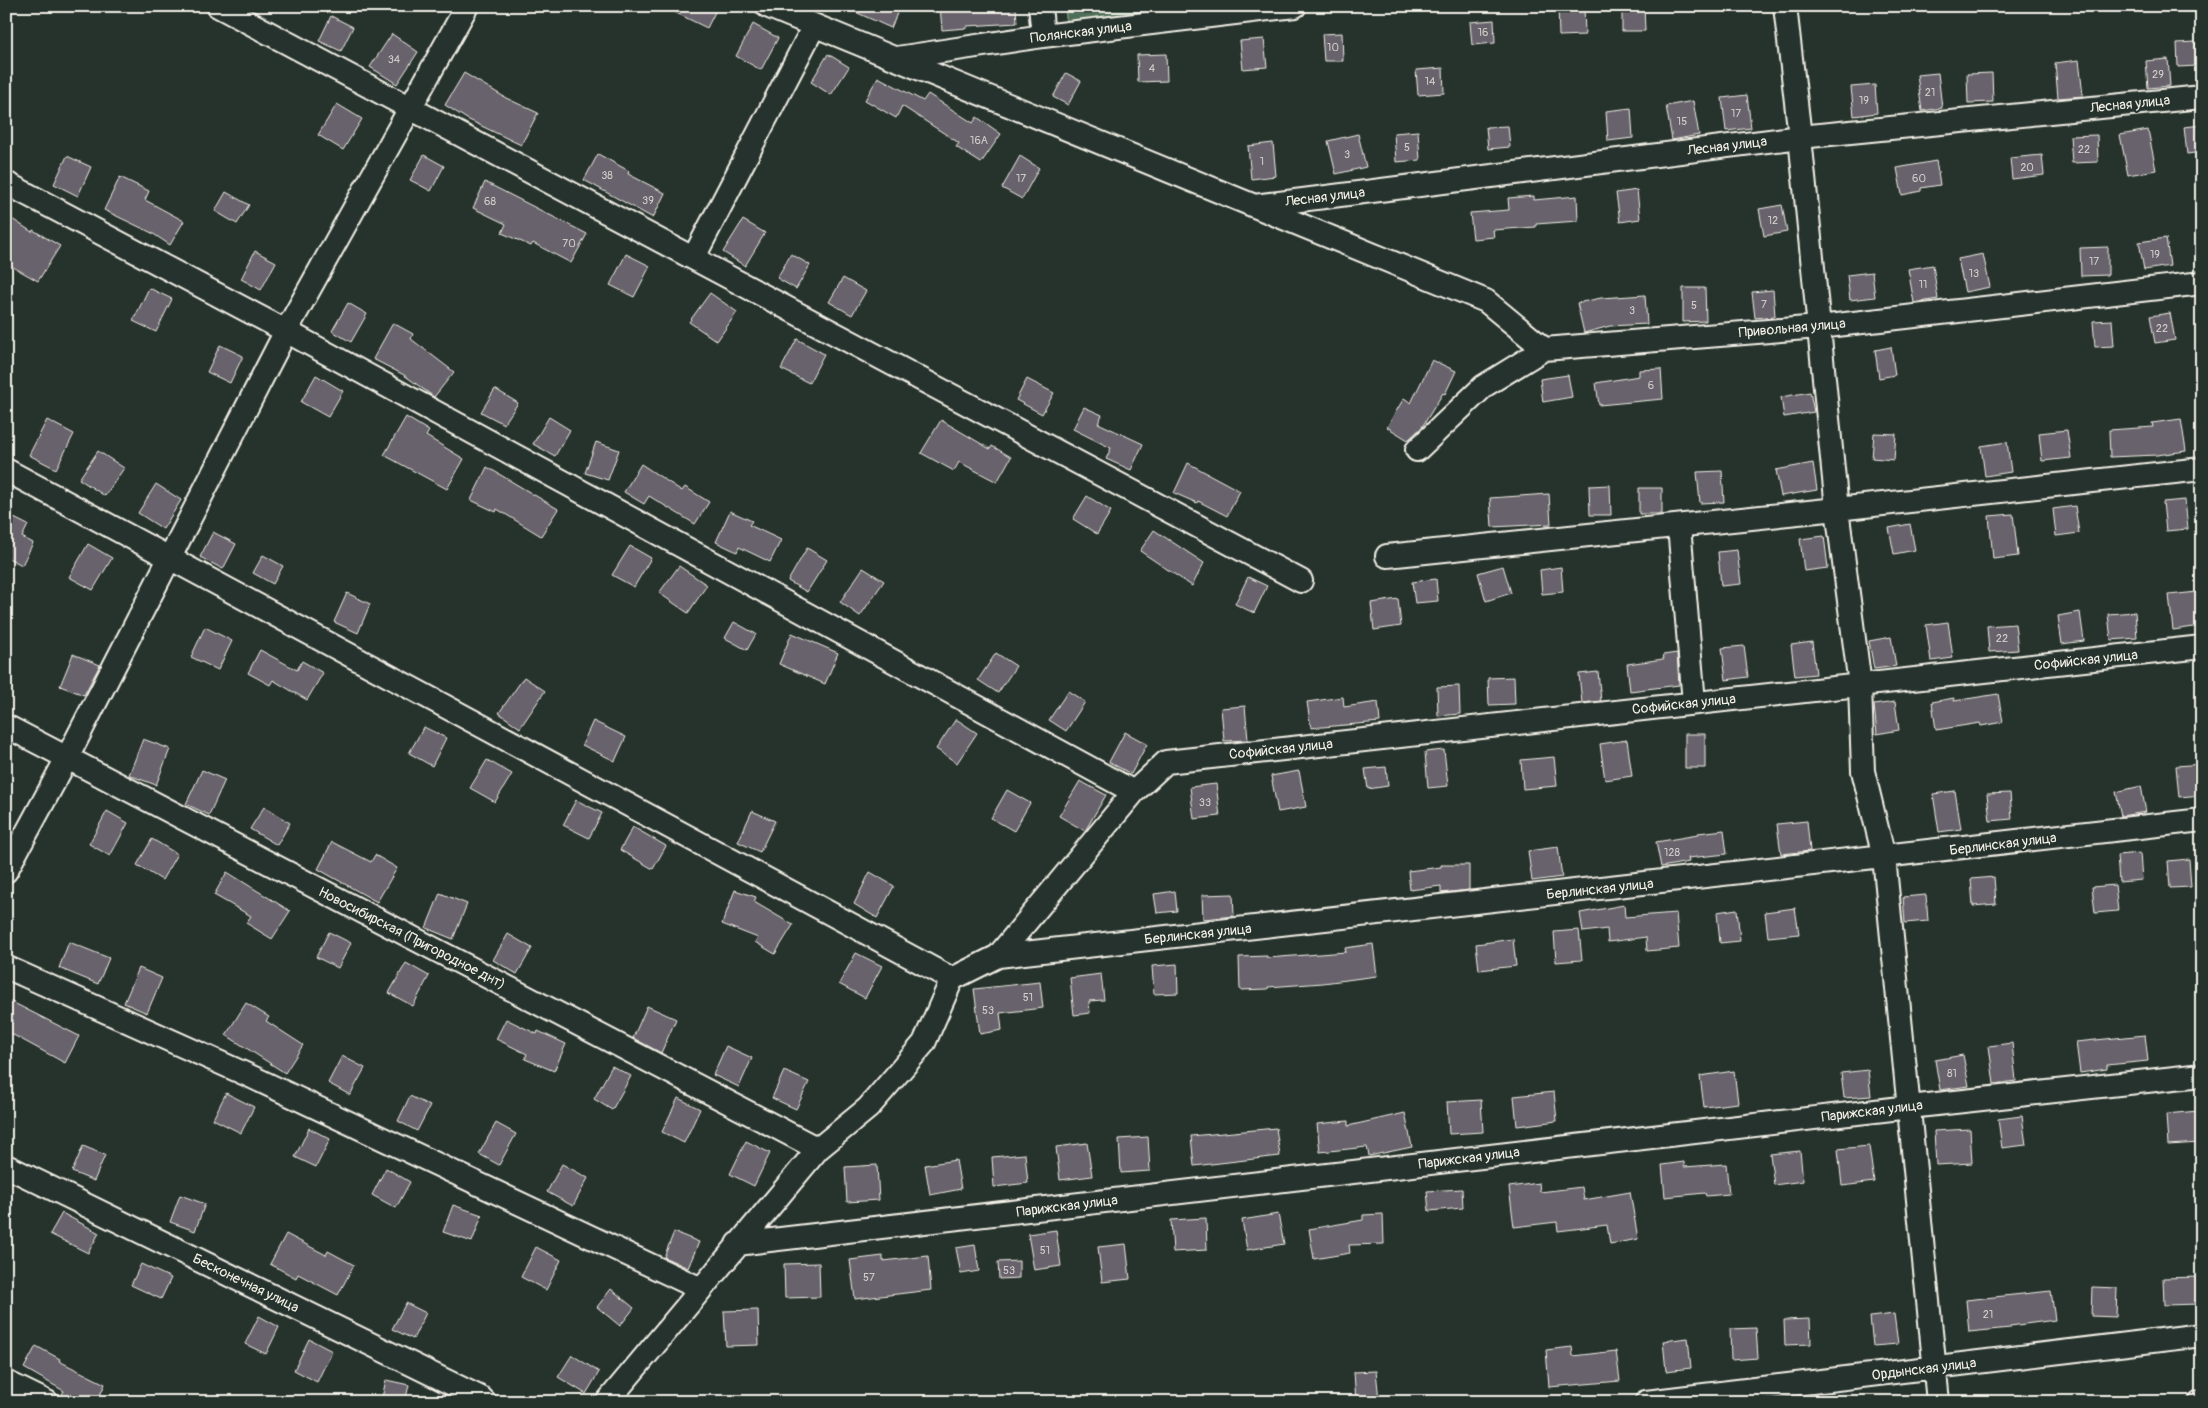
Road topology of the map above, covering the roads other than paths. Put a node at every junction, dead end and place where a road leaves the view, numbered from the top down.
1 (218, 6) edge
2 (466, 6) edge
3 (767, 6) edge
4 (1040, 6) edge
5 (1296, 6) edge
6 (1784, 6) edge
7 (814, 26) junction
8 (1043, 36) junction
9 (896, 58) junction
10 (2202, 97) edge
11 (410, 107) junction
12 (1800, 137) junction
13 (6, 183) edge
14 (1254, 206) junction
15 (694, 257) junction
16 (2202, 283) edge
17 (1819, 327) junction
18 (286, 331) junction
19 (1544, 349) junction
20 (1418, 450) dead end
21 (2202, 468) edge
22 (6, 470) edge
23 (1837, 509) junction
24 (1679, 526) junction
25 (1387, 556) dead end
26 (169, 557) junction
27 (1301, 581) dead end
28 (2202, 647) edge
29 (1860, 685) junction
30 (1694, 703) junction
31 (6, 726) edge
32 (67, 758) junction
33 (1134, 792) junction
34 (2202, 820) edge
35 (1884, 857) junction
36 (6, 871) edge
37 (998, 956) junction
38 (6, 967) edge
39 (952, 979) junction
40 (2202, 1075) edge
41 (1909, 1107) junction
42 (818, 1149) junction
43 (6, 1166) edge
44 (738, 1244) junction
45 (701, 1289) junction
46 (2202, 1335) edge
47 (1935, 1368) junction
48 (6, 1382) edge
49 (47, 1402) edge
50 (485, 1402) edge
51 (607, 1402) edge
52 (1646, 1402) edge
53 (1938, 1402) edge

1 - 11 street
2 - 11 street
3 - 7 street
4 - 8 street
5 - 8 street, Полянская улица
6 - 12 street
7 - 9 street
7 - 15 street
8 - 9 street, Полянская улица
9 - 14 street
10 - 12 street, Лесная улица
11 - 15 street
11 - 18 street
12 - 14 street, Лесная улица
12 - 17 street
13 - 18 street
14 - 19 street
15 - 27 street
16 - 17 street, Привольная улица
17 - 19 street, Привольная улица
17 - 23 street
18 - 26 street
18 - 33 street
19 - 20 street, Привольная улица
21 - 23 street
22 - 26 street
23 - 24 street
23 - 29 street
24 - 25 street
24 - 30 street
26 - 32 street
26 - 39 street
28 - 29 street, Софийская улица
29 - 30 street, Софийская улица
29 - 35 street
30 - 33 street, Софийская улица
31 - 32 street, Новосибирская (Пригородное днт)
32 - 36 street
32 - 42 street, Новосибирская (Пригородное днт)
33 - 37 street
34 - 35 street, Берлинская улица
35 - 37 street, Берлинская улица
35 - 41 street
37 - 39 street
38 - 45 street
39 - 42 street
40 - 41 street, Парижская улица
41 - 44 street, Парижская улица
41 - 47 street
42 - 44 street
43 - 50 street, Бесконечная улица
44 - 45 street
45 - 51 street
46 - 47 street, Ордынская улица
47 - 52 street, Ордынская улица
47 - 53 street
48 - 49 street

